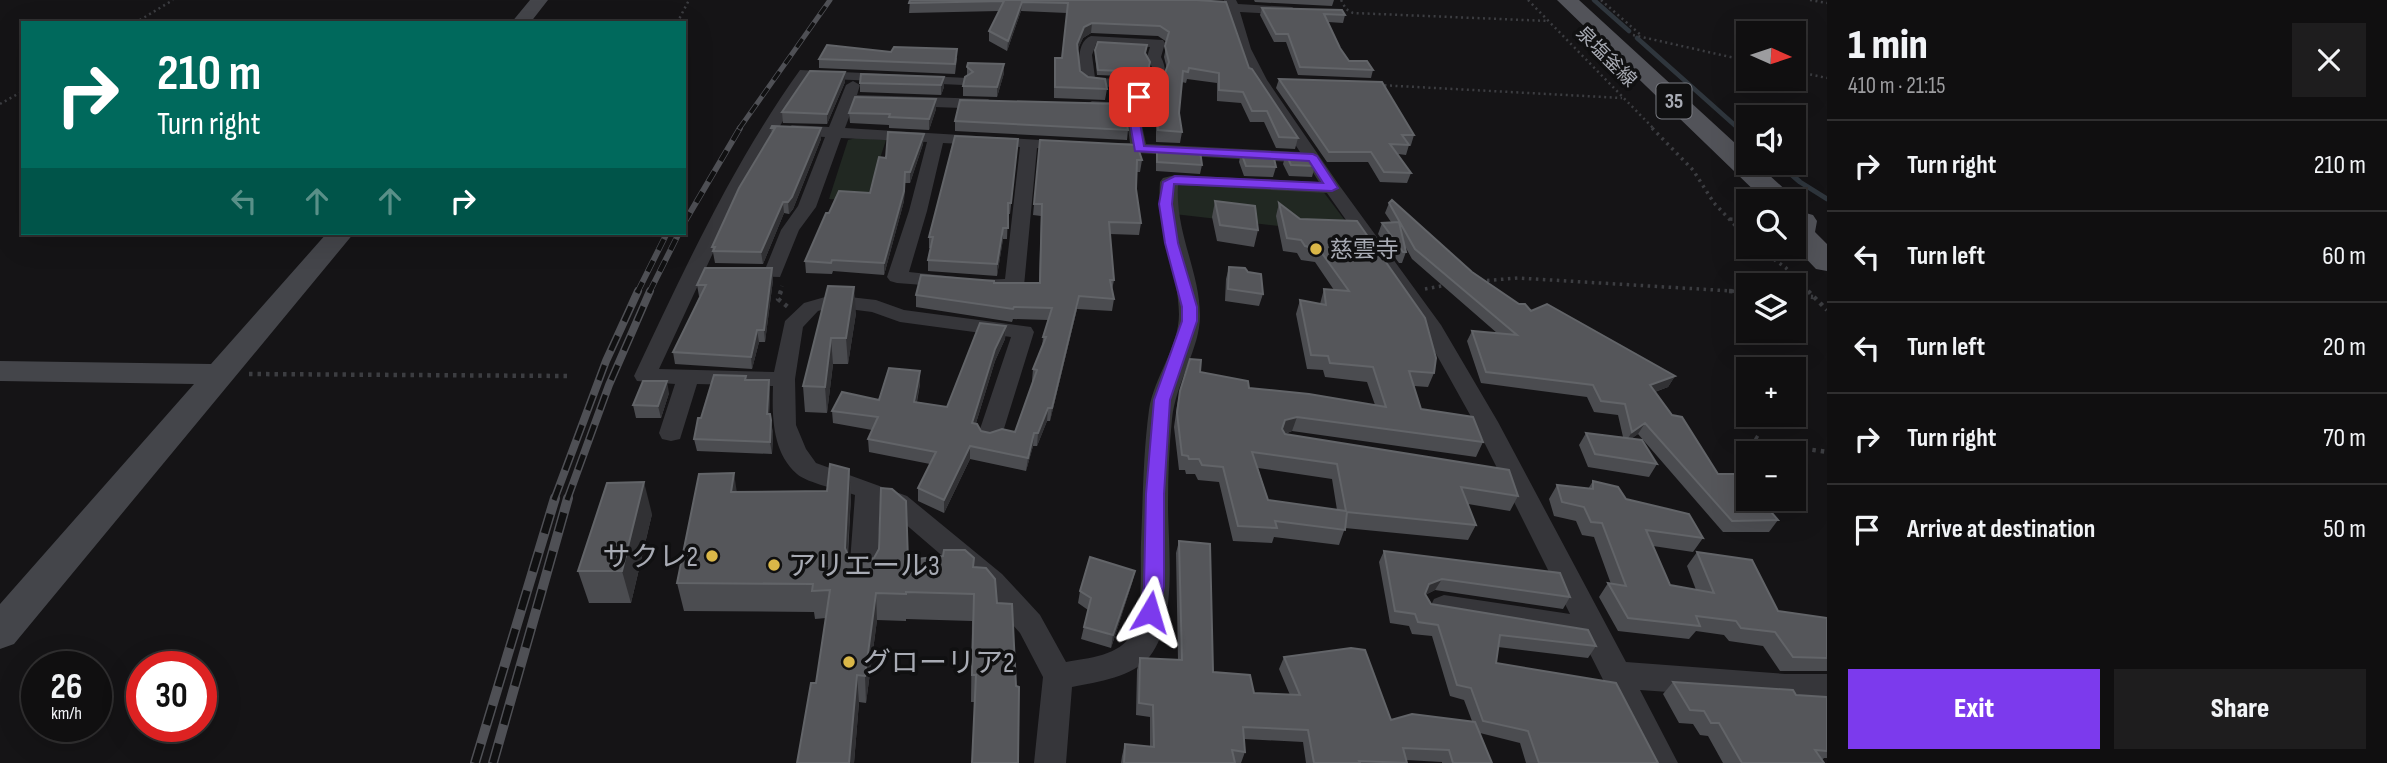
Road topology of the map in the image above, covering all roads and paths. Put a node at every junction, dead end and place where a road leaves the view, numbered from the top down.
1 (173, 0) edge
2 (539, 0) edge
3 (689, 0) edge
4 (1528, 0) edge
5 (1567, 0) edge
6 (1601, 0) edge
7 (1810, 0) edge
8 (1827, 3) edge
9 (1228, 5) edge
10 (1338, 6) edge
11 (1549, 11) edge
12 (1353, 13) junction
13 (138, 21) edge
14 (522, 21) edge
15 (678, 21) edge
16 (1623, 33) dead end
17 (1643, 37) junction
18 (1736, 58) edge
19 (965, 62) edge
20 (1806, 74) edge
21 (857, 76) junction
22 (1827, 78) edge
23 (963, 80) junction
24 (1151, 85) junction
25 (1378, 85) edge
26 (21, 92) edge
27 (1623, 98) junction
28 (848, 99) junction
29 (0, 104) edge
30 (960, 104) junction
31 (1004, 104) edge
32 (1075, 104) edge
33 (1128, 108) junction
34 (766, 129) junction
35 (835, 133) junction
36 (936, 138) junction
37 (1715, 139) junction
38 (1029, 143) junction
39 (1139, 149) junction
40 (1313, 158) junction
41 (1332, 188) junction
42 (1742, 189) edge
43 (1755, 189) edge
44 (1764, 189) edge
45 (1730, 219) junction
46 (1736, 219) edge
47 (1736, 226) edge
48 (1806, 229) edge
49 (339, 235) edge
50 (1806, 241) edge
51 (1827, 245) edge
52 (1806, 250) edge
53 (1774, 259) edge
54 (1827, 262) edge
55 (694, 271) junction
56 (773, 273) junction
57 (1478, 281) edge
58 (1454, 284) edge
59 (1821, 285) edge
60 (1407, 291) junction
61 (1736, 291) edge
62 (1827, 310) edge
63 (802, 317) junction
64 (0, 371) edge
65 (221, 374) junction
66 (567, 376) dead end
67 (688, 377) junction
68 (784, 379) junction
69 (671, 433) dead end
70 (990, 435) edge
71 (1755, 437) dead end
72 (1827, 452) edge
73 (1485, 470) edge
74 (1513, 474) junction
75 (867, 490) junction
76 (863, 576) edge
77 (1435, 605) edge
78 (1593, 629) junction
79 (0, 632) edge
80 (1617, 675) junction
81 (1058, 677) junction
82 (1827, 687) edge
83 (1050, 763) edge
84 (1662, 763) edge

1 - 13 path
2 - 14 street
3 - 15 path
4 - 11 path
5 - 37 main road, 泉塩釜線 / 35
6 - 17 path
7 - 8 path
9 - 10 street
9 - 40 street
10 - 12 path
10 - 12 path
11 - 12 path
11 - 27 path
11 - 42 main road, 泉塩釜線 / 35
16 - 17 path
17 - 18 path
19 - 23 street
20 - 22 path
21 - 23 street
21 - 28 street
21 - 34 street
23 - 30 street
24 - 24 street
24 - 33 street
25 - 27 path
26 - 29 path
27 - 45 path
28 - 30 street
28 - 35 street
30 - 31 street
32 - 33 street
33 - 39 street
34 - 35 street
34 - 55 street
35 - 36 street
35 - 56 street
36 - 38 street
36 - 38 street
37 - 43 main road
37 - 44 main road, 泉塩釜線 / 35
38 - 39 street
39 - 40 street
40 - 41 street
41 - 60 street
41 - 81 street
45 - 46 path
45 - 47 path
48 - 51 main road, 泉塩釜線 / 35
49 - 65 street
50 - 54 main road
52 - 59 main road, 泉塩釜線 / 35
53 - 59 path
55 - 56 street
55 - 67 street
56 - 63 path
57 - 61 path
58 - 60 path
59 - 62 path
60 - 74 street
63 - 68 street
63 - 70 street
64 - 65 street
65 - 66 path
65 - 79 street
67 - 68 street
67 - 69 street
68 - 75 street
71 - 72 path
73 - 74 street
74 - 78 street
75 - 76 street
75 - 81 street
77 - 78 street
78 - 80 street
80 - 82 street
80 - 84 street
81 - 83 street

